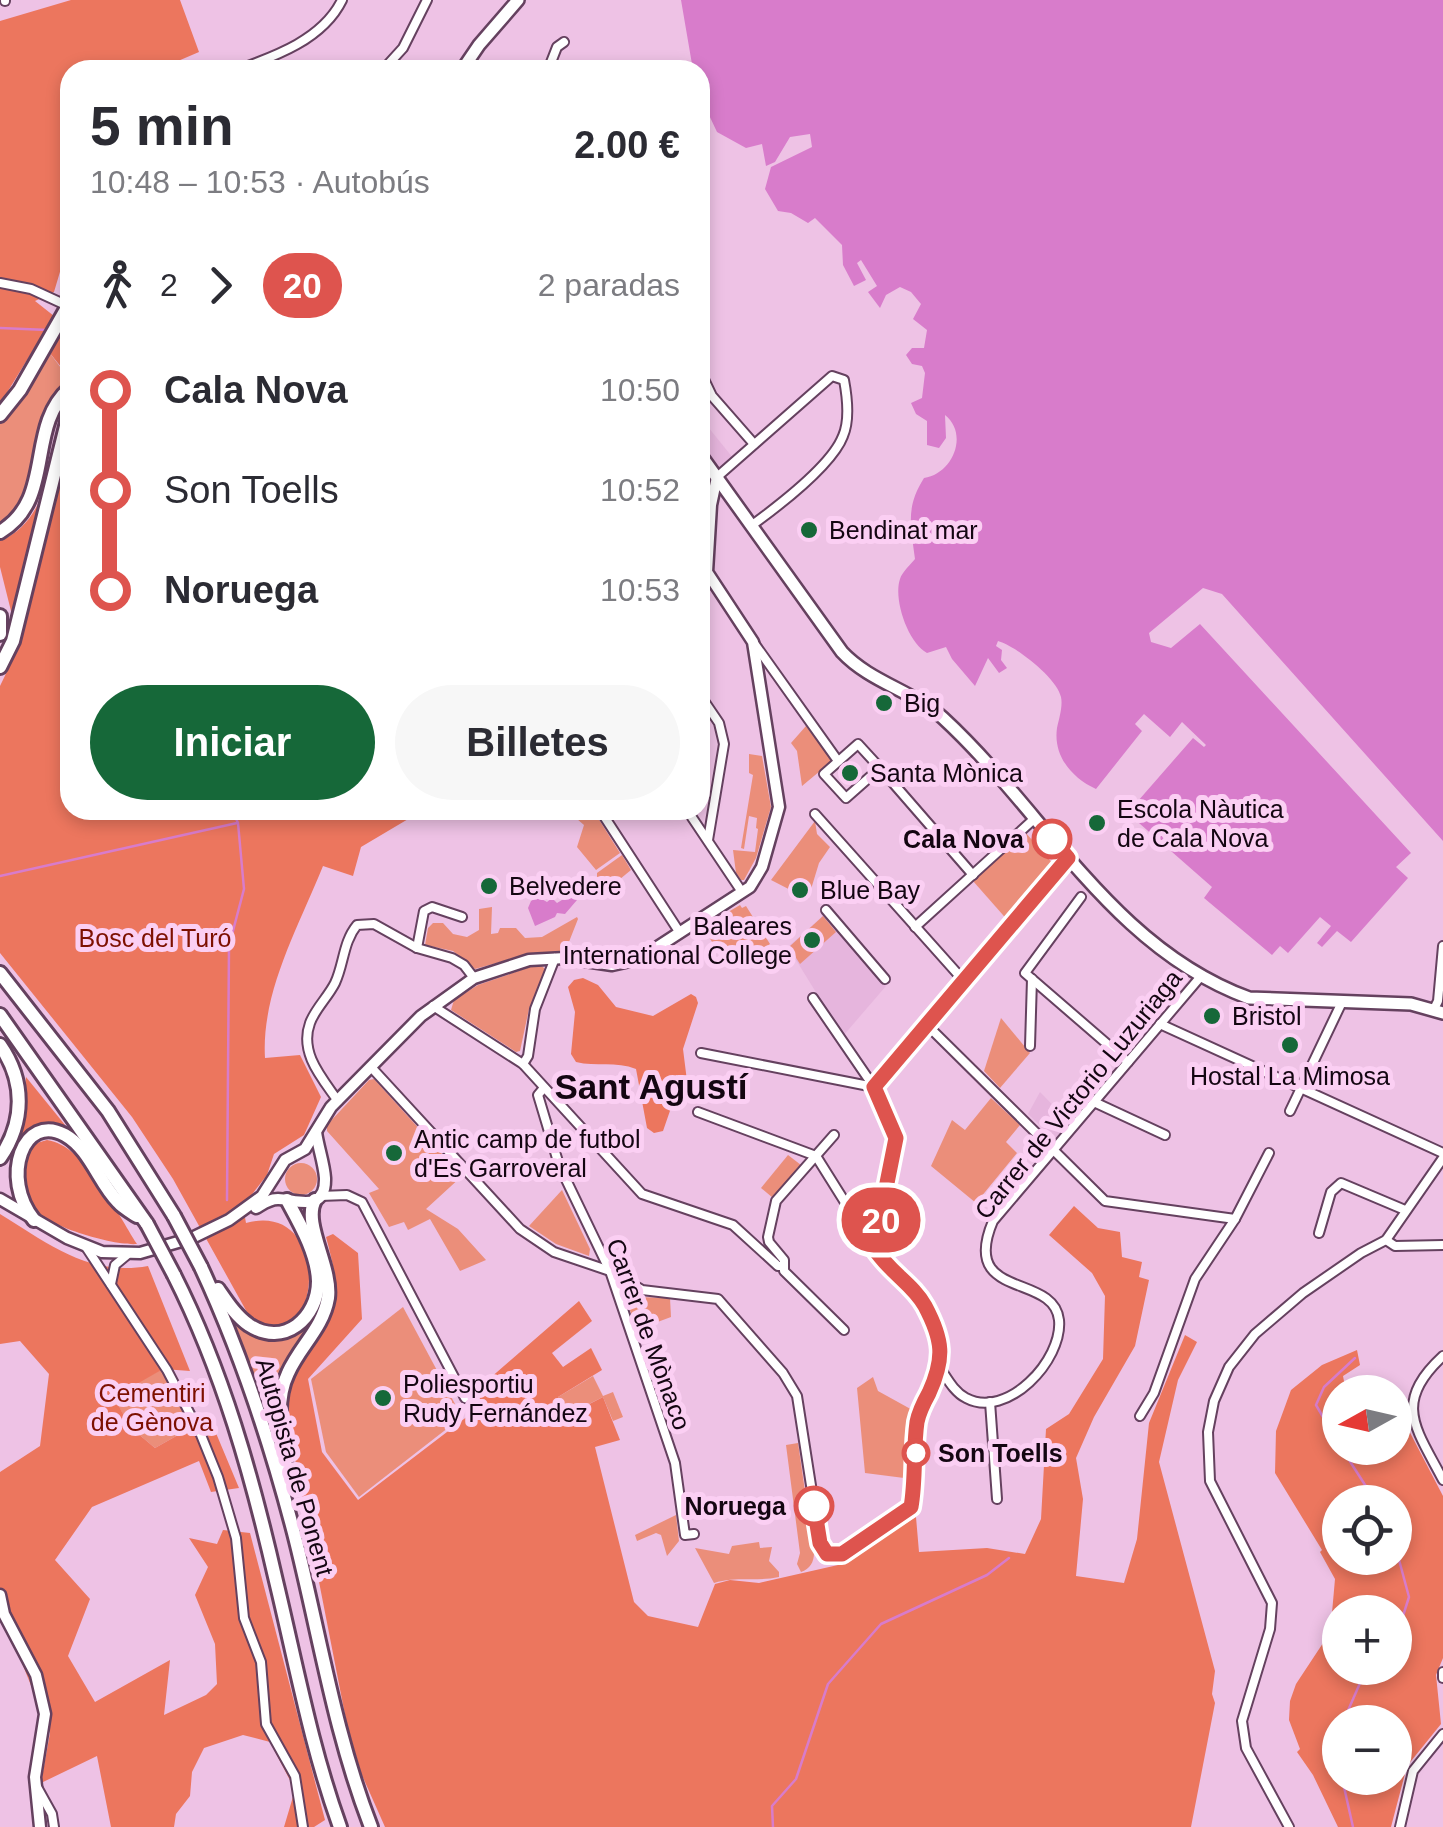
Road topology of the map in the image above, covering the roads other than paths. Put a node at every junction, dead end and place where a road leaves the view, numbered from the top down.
1 (342, 0) edge
2 (428, 0) edge
3 (518, 0) edge
4 (564, 42) dead end
5 (262, 60) edge
6 (392, 60) edge
7 (468, 60) edge
8 (552, 60) edge
9 (0, 284) edge
10 (60, 302) edge
11 (60, 322) edge
12 (710, 392) edge
13 (60, 397) edge
14 (0, 415) edge
15 (754, 444) junction
16 (60, 451) edge
17 (710, 468) edge
18 (717, 477) junction
19 (710, 522) edge
20 (752, 526) junction
21 (0, 532) edge
22 (710, 577) edge
23 (0, 616) edge
24 (0, 634) edge
25 (753, 642) junction
26 (0, 667) edge
27 (710, 710) edge
28 (838, 761) junction
29 (880, 768) junction
30 (814, 814) dead end
31 (1034, 819) junction
32 (607, 820) edge
33 (695, 820) edge
34 (708, 840) junction
35 (1068, 858) junction
36 (974, 875) junction
37 (742, 892) junction
38 (1081, 897) dead end
39 (826, 910) dead end
40 (462, 917) dead end
41 (916, 926) junction
42 (680, 933) junction
43 (1443, 946) edge
44 (416, 948) junction
45 (555, 958) junction
46 (0, 973) edge
47 (1202, 975) junction
48 (474, 978) junction
49 (885, 979) dead end
50 (1032, 979) junction
51 (964, 981) junction
52 (814, 998) dead end
53 (1349, 1002) junction
54 (433, 1006) junction
55 (1439, 1011) edge
56 (0, 1015) edge
57 (1160, 1024) junction
58 (927, 1026) junction
59 (0, 1030) edge
60 (0, 1045) edge
61 (1030, 1046) dead end
62 (700, 1053) dead end
63 (1128, 1062) junction
64 (523, 1064) junction
65 (35, 1067) junction
66 (371, 1068) junction
67 (874, 1087) junction
68 (544, 1088) junction
69 (1301, 1088) junction
70 (338, 1101) junction
71 (1094, 1102) junction
72 (698, 1112) dead end
73 (1290, 1112) dead end
74 (316, 1132) junction
75 (834, 1135) dead end
76 (1165, 1135) dead end
77 (1054, 1150) junction
78 (1269, 1154) dead end
79 (296, 1155) junction
80 (4, 1156) edge
81 (816, 1156) junction
82 (1443, 1156) edge
83 (324, 1172) junction
84 (276, 1174) junction
85 (0, 1176) edge
86 (347, 1195) junction
87 (0, 1198) edge
88 (317, 1198) junction
89 (287, 1200) junction
90 (1405, 1210) junction
91 (241, 1213) junction
92 (34, 1220) junction
93 (1235, 1220) junction
94 (147, 1224) junction
95 (1319, 1232) dead end
96 (1386, 1240) junction
97 (1443, 1246) edge
98 (86, 1247) junction
99 (874, 1248) junction
100 (129, 1254) junction
101 (784, 1266) junction
102 (201, 1267) junction
103 (610, 1271) junction
104 (112, 1288) junction
105 (844, 1330) dead end
106 (1443, 1356) edge
107 (940, 1368) junction
108 (465, 1398) dead end
109 (990, 1402) junction
110 (1140, 1416) dead end
111 (1442, 1477) edge
112 (997, 1499) dead end
113 (694, 1534) dead end
114 (294, 1536) junction
115 (0, 1596) edge
116 (1443, 1734) edge
117 (35, 1783) junction
118 (40, 1827) edge
119 (54, 1827) edge
120 (302, 1827) edge
121 (340, 1827) edge
122 (371, 1827) edge
123 (1289, 1827) edge
124 (1400, 1827) edge

1 - 5 street
2 - 6 street
3 - 7 main road
4 - 8 street
9 - 10 street
11 - 14 highway
12 - 15 street
13 - 21 highway
15 - 18 street
15 - 20 street
16 - 26 highway
17 - 18 main road
18 - 19 street
18 - 20 main road
20 - 31 main road
22 - 25 street
23 - 24 highway
25 - 28 street
25 - 37 street
27 - 34 street
28 - 29 street
28 - 29 street
29 - 36 street
30 - 41 street
31 - 35 main road
31 - 36 street
32 - 42 street
33 - 34 street
34 - 37 street
35 - 47 main road
35 - 51 street
36 - 41 street
37 - 42 street
38 - 50 street
39 - 49 street
40 - 44 street
41 - 51 street
42 - 45 street
43 - 55 street
44 - 48 street
44 - 70 street
45 - 48 street
45 - 64 street
46 - 102 highway, bridge
47 - 53 main road
47 - 57 street, Carrer de Victorio Luzuriaga
48 - 54 street
50 - 61 street
50 - 63 street
51 - 58 street
52 - 67 street
53 - 55 main road
53 - 69 street
54 - 64 street
54 - 66 street
56 - 65 highway
57 - 63 street, Carrer de Victorio Luzuriaga
57 - 69 street
58 - 67 street
58 - 77 street
59 - 65 highway
60 - 80 highway
62 - 67 street
63 - 71 street, Carrer de Victorio Luzuriaga
64 - 68 street
65 - 94 highway
66 - 70 street
66 - 103 street
67 - 99 street
68 - 101 street
68 - 103 street, Carrer de Mònaco
69 - 73 street
69 - 82 street
70 - 74 street
71 - 76 street
71 - 77 street, Carrer de Victorio Luzuriaga
72 - 81 street
74 - 79 street
74 - 83 street
75 - 81 street
77 - 93 street
77 - 109 street, Carrer de Victorio Luzuriaga
78 - 93 street
79 - 83 street
79 - 84 street
80 - 85 highway
80 - 92 highway
80 - 94 highway
81 - 99 street
81 - 101 street
82 - 90 street
83 - 86 street
83 - 88 street
84 - 89 street
84 - 91 street
86 - 88 street
86 - 108 street
87 - 92 street
88 - 89 street
88 - 114 highway
89 - 91 street
89 - 102 highway
90 - 95 street
90 - 96 street
91 - 100 street
92 - 98 street
93 - 110 street
94 - 121 highway, Autopista de Ponent, bridge
96 - 97 street
96 - 123 street
98 - 100 street
98 - 104 street
99 - 107 street
100 - 104 street
101 - 105 street
102 - 114 highway, Autopista de Ponent
103 - 107 street
103 - 113 street, Carrer de Mònaco
104 - 120 street
106 - 111 street
107 - 109 street
109 - 112 street
114 - 122 highway, Autopista de Ponent
115 - 117 street
116 - 124 street
117 - 118 street
117 - 119 street

